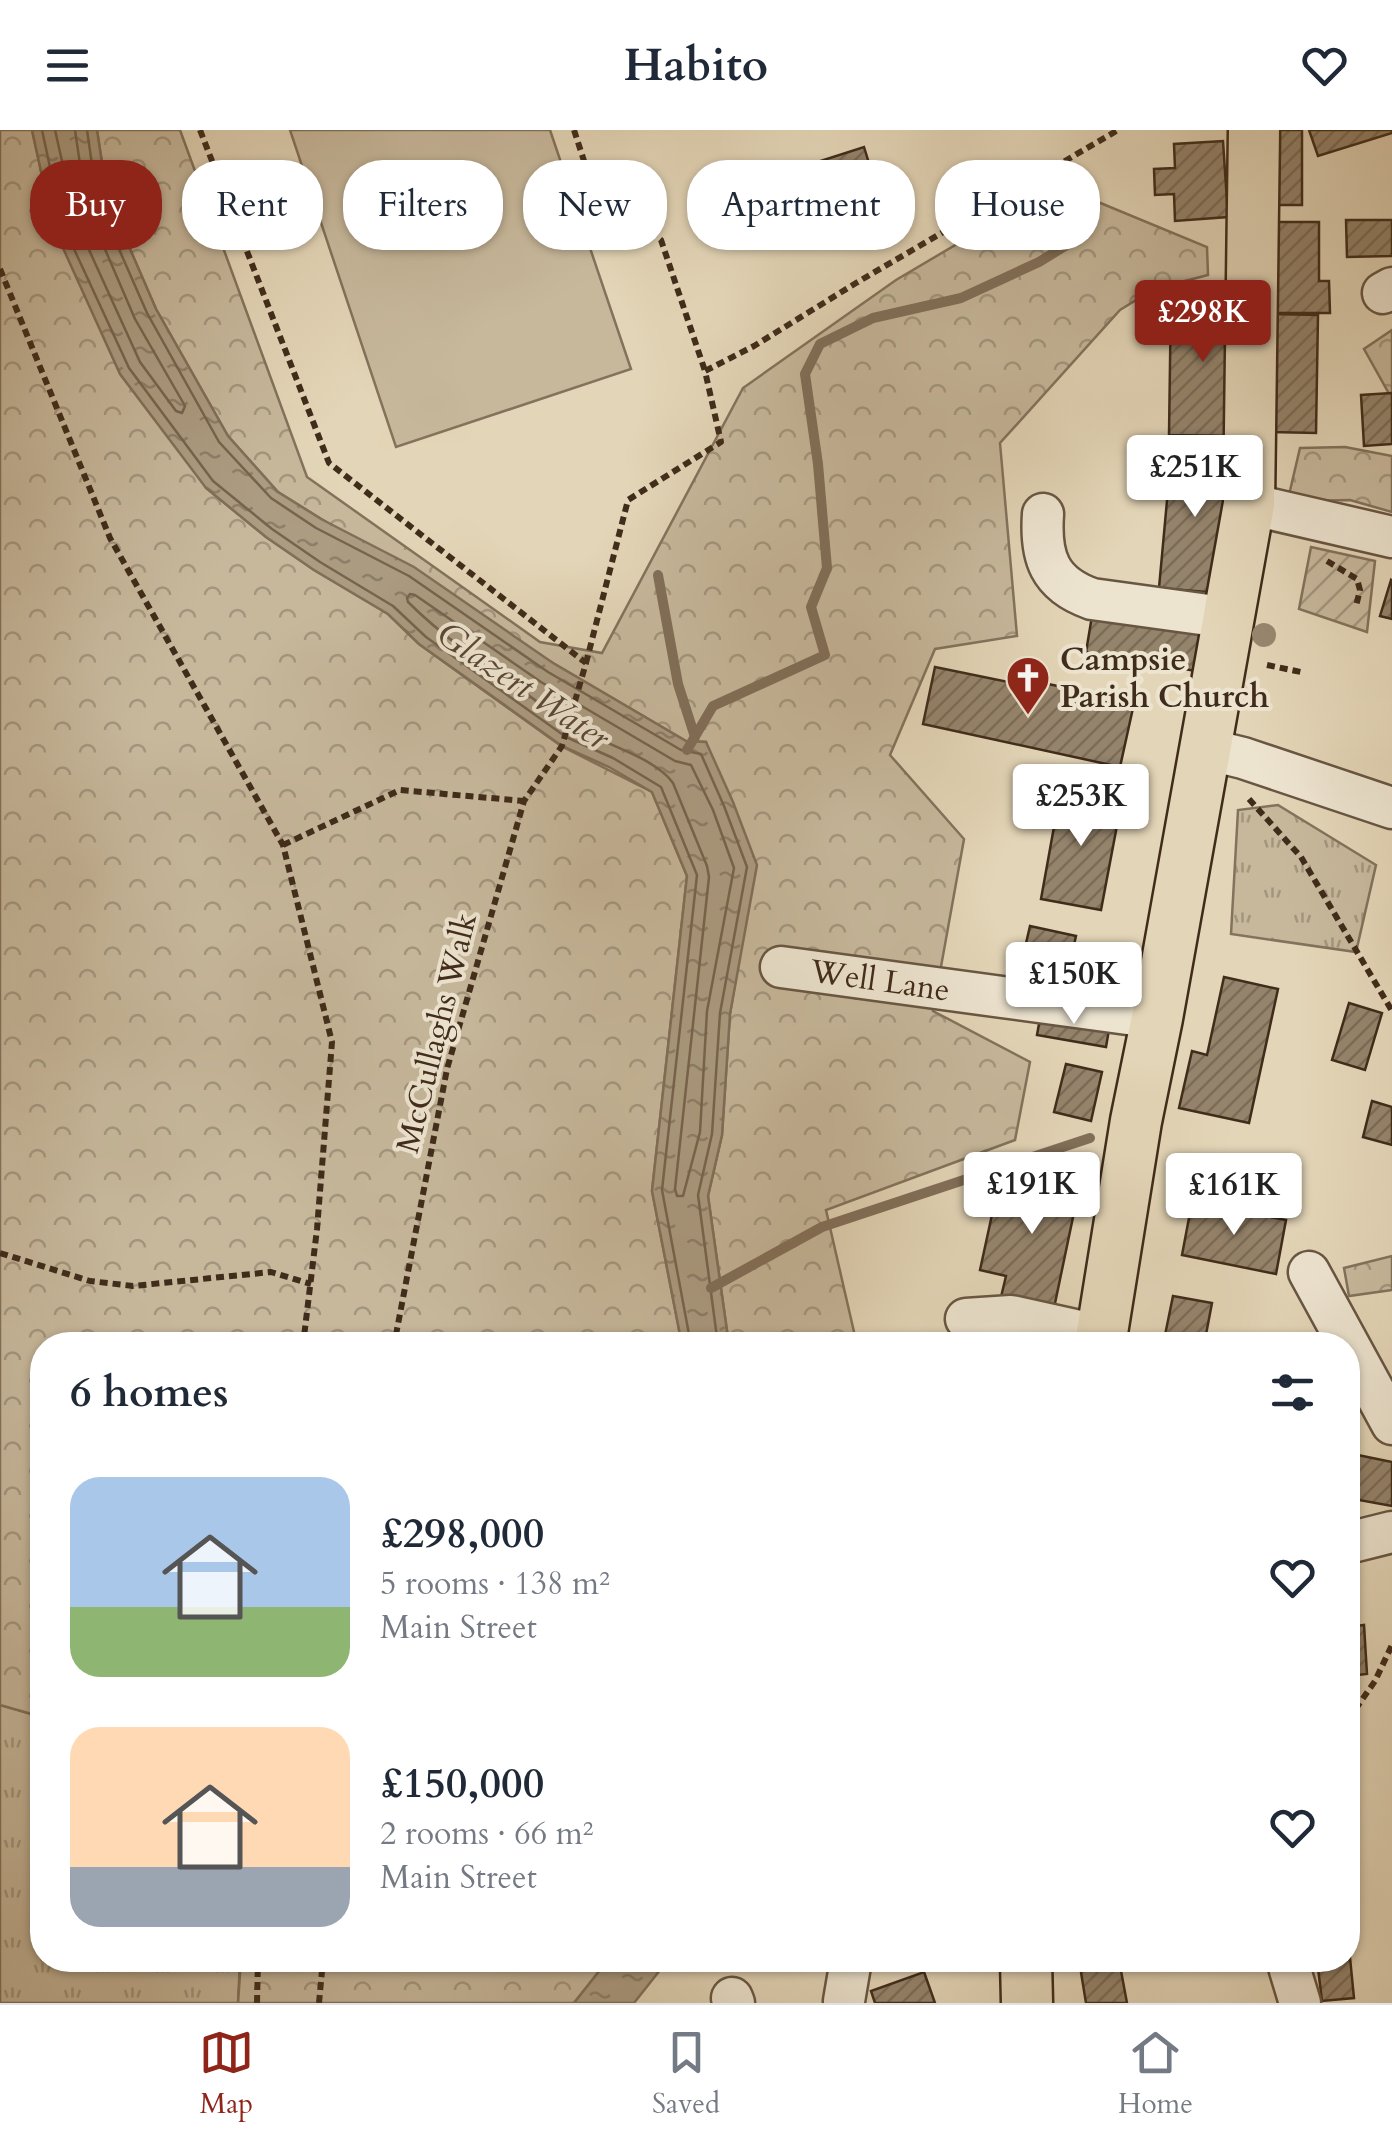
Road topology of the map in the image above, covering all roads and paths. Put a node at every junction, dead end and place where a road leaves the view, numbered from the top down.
1 (200, 130) edge
2 (574, 130) edge
3 (1118, 130) edge
4 (1254, 130) edge
5 (0, 269) edge
6 (706, 370) junction
7 (1250, 504) junction
8 (1043, 514) dead end
9 (1392, 537) edge
10 (1320, 549) dead end
11 (1356, 606) dead end
12 (1230, 618) junction
13 (586, 662) junction
14 (1267, 665) dead end
15 (1302, 672) dead end
16 (1206, 749) junction
17 (1246, 796) dead end
18 (524, 801) junction
19 (1392, 808) edge
20 (283, 846) junction
21 (781, 968) dead end
22 (1392, 1011) edge
23 (1157, 1018) junction
24 (0, 1253) edge
25 (1310, 1272) dead end
26 (310, 1284) junction
27 (966, 1319) dead end
28 (305, 1332) edge
29 (396, 1332) edge
30 (1071, 1332) edge
31 (1102, 1332) edge
32 (1342, 1332) edge
33 (1360, 1365) edge
34 (1392, 1424) edge
35 (1392, 1532) edge
36 (1360, 1540) edge
37 (1392, 1645) edge
38 (1360, 1703) edge
39 (258, 1972) edge
40 (321, 1972) edge
41 (849, 1972) edge
42 (1026, 1972) edge
43 (1291, 1972) edge
44 (844, 2002) edge
45 (257, 2003) edge
46 (320, 2003) edge
47 (1027, 2003) edge
48 (1300, 2003) edge

1 - 13 path
2 - 6 path
3 - 6 path
4 - 7 main road
5 - 20 path
6 - 13 path, McCullaghs Walk
7 - 9 street
7 - 12 main road
8 - 12 street
10 - 11 path
12 - 16 main road
13 - 18 path, McCullaghs Walk
14 - 15 path
16 - 19 street
16 - 23 main road
17 - 22 path
18 - 20 path
18 - 29 path, McCullaghs Walk
20 - 26 path
21 - 23 street, Well Lane
23 - 31 main road
24 - 26 path
25 - 32 street
26 - 28 path
27 - 30 street
33 - 34 street
35 - 36 street
37 - 38 path
39 - 45 path
40 - 46 path
41 - 44 street
42 - 47 main road
43 - 48 street

